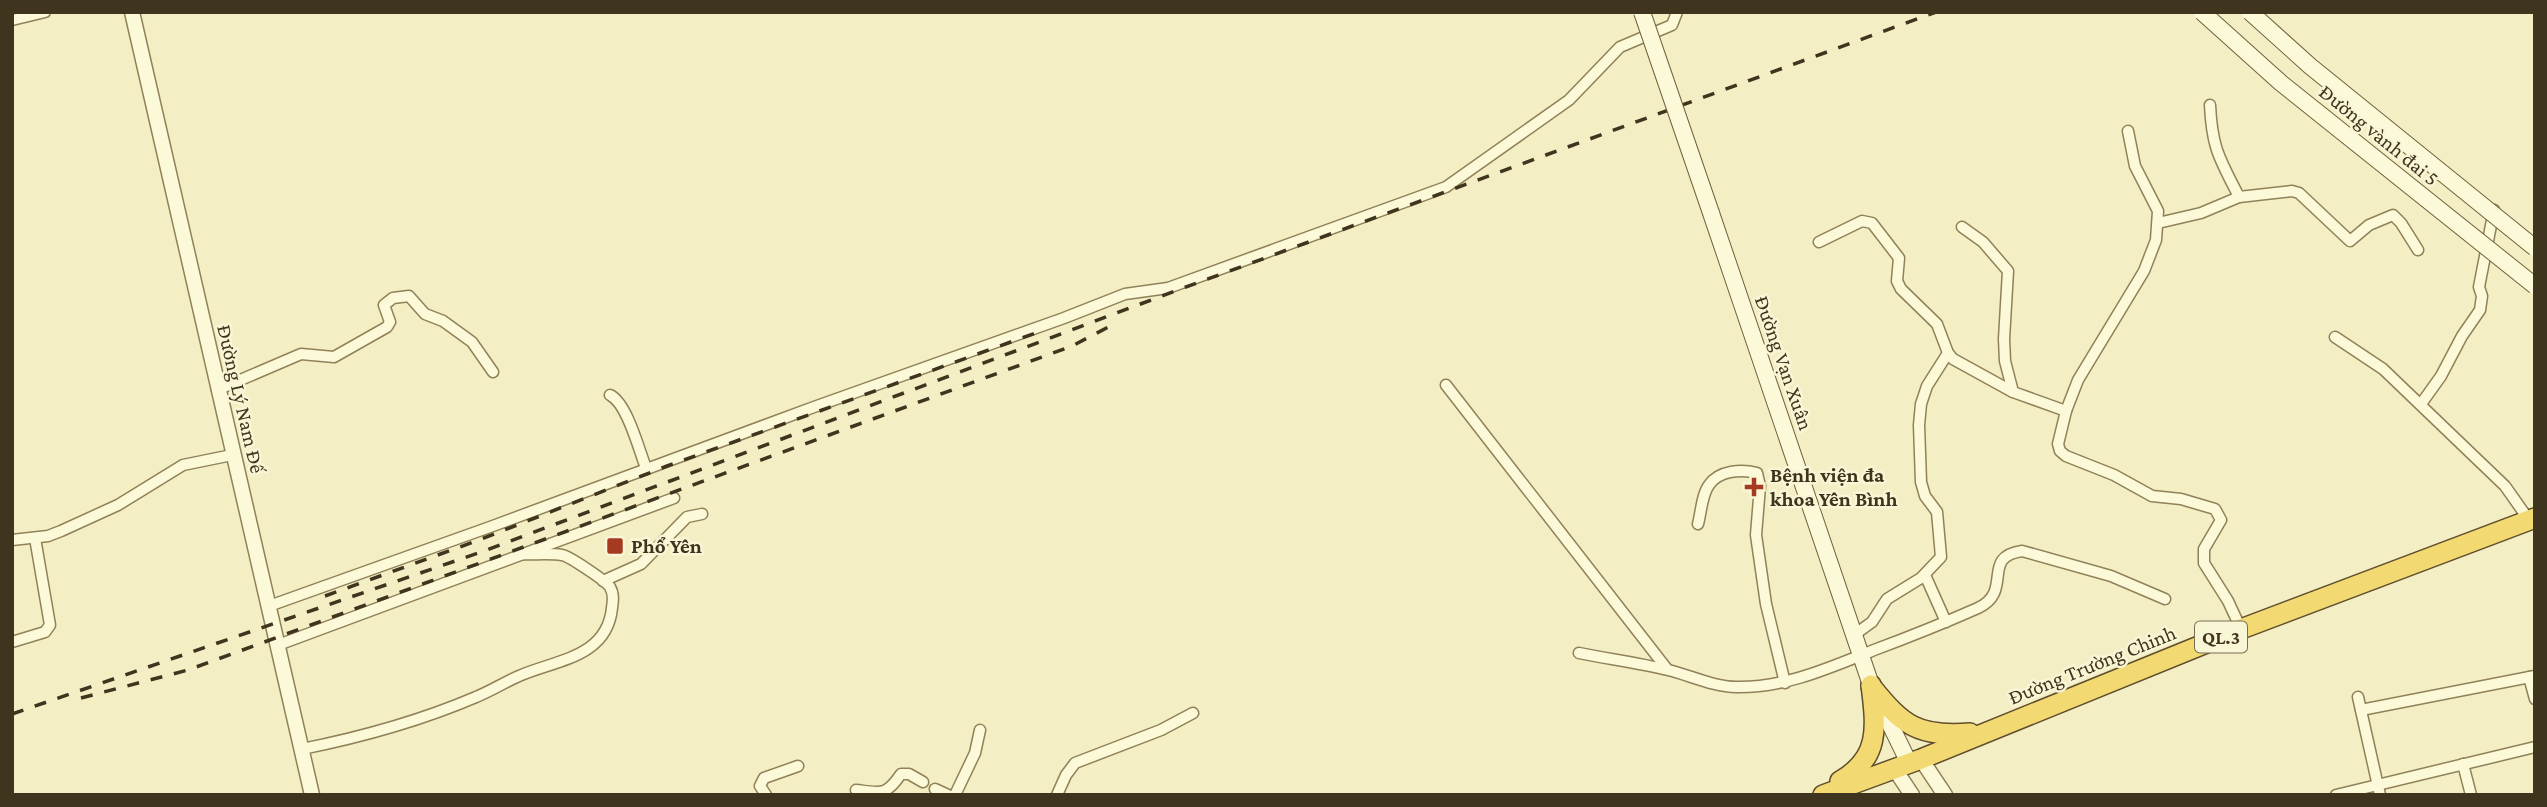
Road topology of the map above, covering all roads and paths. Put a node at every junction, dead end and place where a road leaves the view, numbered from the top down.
1 (45, 12) edge
2 (132, 12) edge
3 (1642, 12) edge
4 (1677, 12) edge
5 (2202, 12) edge
6 (2250, 12) edge
7 (12, 20) edge
8 (2210, 105) dead end
9 (2129, 131) dead end
10 (2239, 197) junction
11 (2495, 205) dead end
12 (2158, 223) junction
13 (1962, 227) dead end
14 (1819, 242) dead end
15 (2535, 248) edge
16 (2418, 250) dead end
17 (2535, 286) edge
18 (2335, 337) dead end
19 (1948, 353) junction
20 (493, 372) dead end
21 (1446, 385) dead end
22 (217, 390) junction
23 (2013, 392) junction
24 (610, 395) dead end
25 (2421, 404) junction
26 (2066, 411) junction
27 (232, 455) junction
28 (646, 468) junction
29 (674, 498) dead end
30 (702, 514) dead end
31 (2532, 519) edge
32 (1698, 524) dead end
33 (35, 538) junction
34 (12, 540) edge
35 (519, 554) junction
36 (1925, 575) junction
37 (603, 581) junction
38 (2165, 599) dead end
39 (269, 606) junction
40 (1946, 622) junction
41 (2241, 629) junction
42 (1854, 635) junction
43 (12, 642) edge
44 (278, 645) junction
45 (1579, 653) dead end
46 (1861, 656) junction
47 (1667, 669) junction
48 (2532, 677) edge
49 (1785, 683) junction
50 (1871, 685) junction
51 (2358, 697) dead end
52 (2535, 699) edge
53 (2361, 710) junction
54 (1193, 713) dead end
55 (980, 730) dead end
56 (1989, 731) junction
57 (2535, 747) edge
58 (302, 750) junction
59 (1908, 763) junction
60 (2463, 764) junction
61 (798, 766) dead end
62 (923, 782) dead end
63 (935, 789) dead end
64 (856, 790) dead end
65 (2379, 790) edge
66 (312, 795) edge
67 (766, 795) edge
68 (948, 795) edge
69 (955, 795) edge
70 (1057, 795) edge
71 (1816, 795) edge
72 (1823, 795) edge
73 (1912, 795) edge
74 (1945, 795) edge
75 (2336, 795) edge
76 (2471, 795) edge

1 - 7 street
2 - 22 street, Đường Lý Nam Đế
3 - 42 main road, Đường Vạn Xuân, bridge
4 - 28 street
5 - 17 main road, Đường vành đai 5, bridge
6 - 15 main road, Đường vành đai 5, bridge
8 - 10 street
9 - 12 street
10 - 12 street
10 - 16 street
11 - 25 street
12 - 26 street
13 - 23 street
14 - 19 street
18 - 25 street
19 - 23 street
19 - 36 street
20 - 22 street
21 - 47 street
22 - 27 street, Đường Lý Nam Đế
23 - 26 street
24 - 28 street
25 - 31 street
26 - 41 street
27 - 33 street
27 - 39 street, Đường Lý Nam Đế
28 - 39 street
29 - 35 street
30 - 37 street
31 - 41 highway, Đường Trường Chinh / QL.3
32 - 49 street
33 - 34 street
33 - 43 street
35 - 37 street
35 - 44 street
36 - 40 street
36 - 42 street
37 - 58 street
38 - 40 street
39 - 44 street, Đường Lý Nam Đế
40 - 46 street
41 - 56 highway, Đường Trường Chinh / QL.3
42 - 46 main road, Đường Vạn Xuân
44 - 58 street, Đường Lý Nam Đế
45 - 47 street
46 - 49 street
46 - 50 main road, Đường Vạn Xuân
47 - 49 street
48 - 52 street
48 - 53 street
50 - 56 highway
50 - 59 main road, Đường Vạn Xuân
50 - 71 highway
51 - 53 street
53 - 65 street
54 - 70 street
55 - 69 street
56 - 59 highway, Đường Trường Chinh / QL.3
57 - 60 street
58 - 66 street, Đường Lý Nam Đế
59 - 72 highway, Đường Trường Chinh / QL.3
59 - 73 street, Đường Vạn Xuân
59 - 74 street, Đường Vạn Xuân
60 - 65 street
60 - 76 street
61 - 67 street
62 - 64 street
63 - 68 street
65 - 75 street

